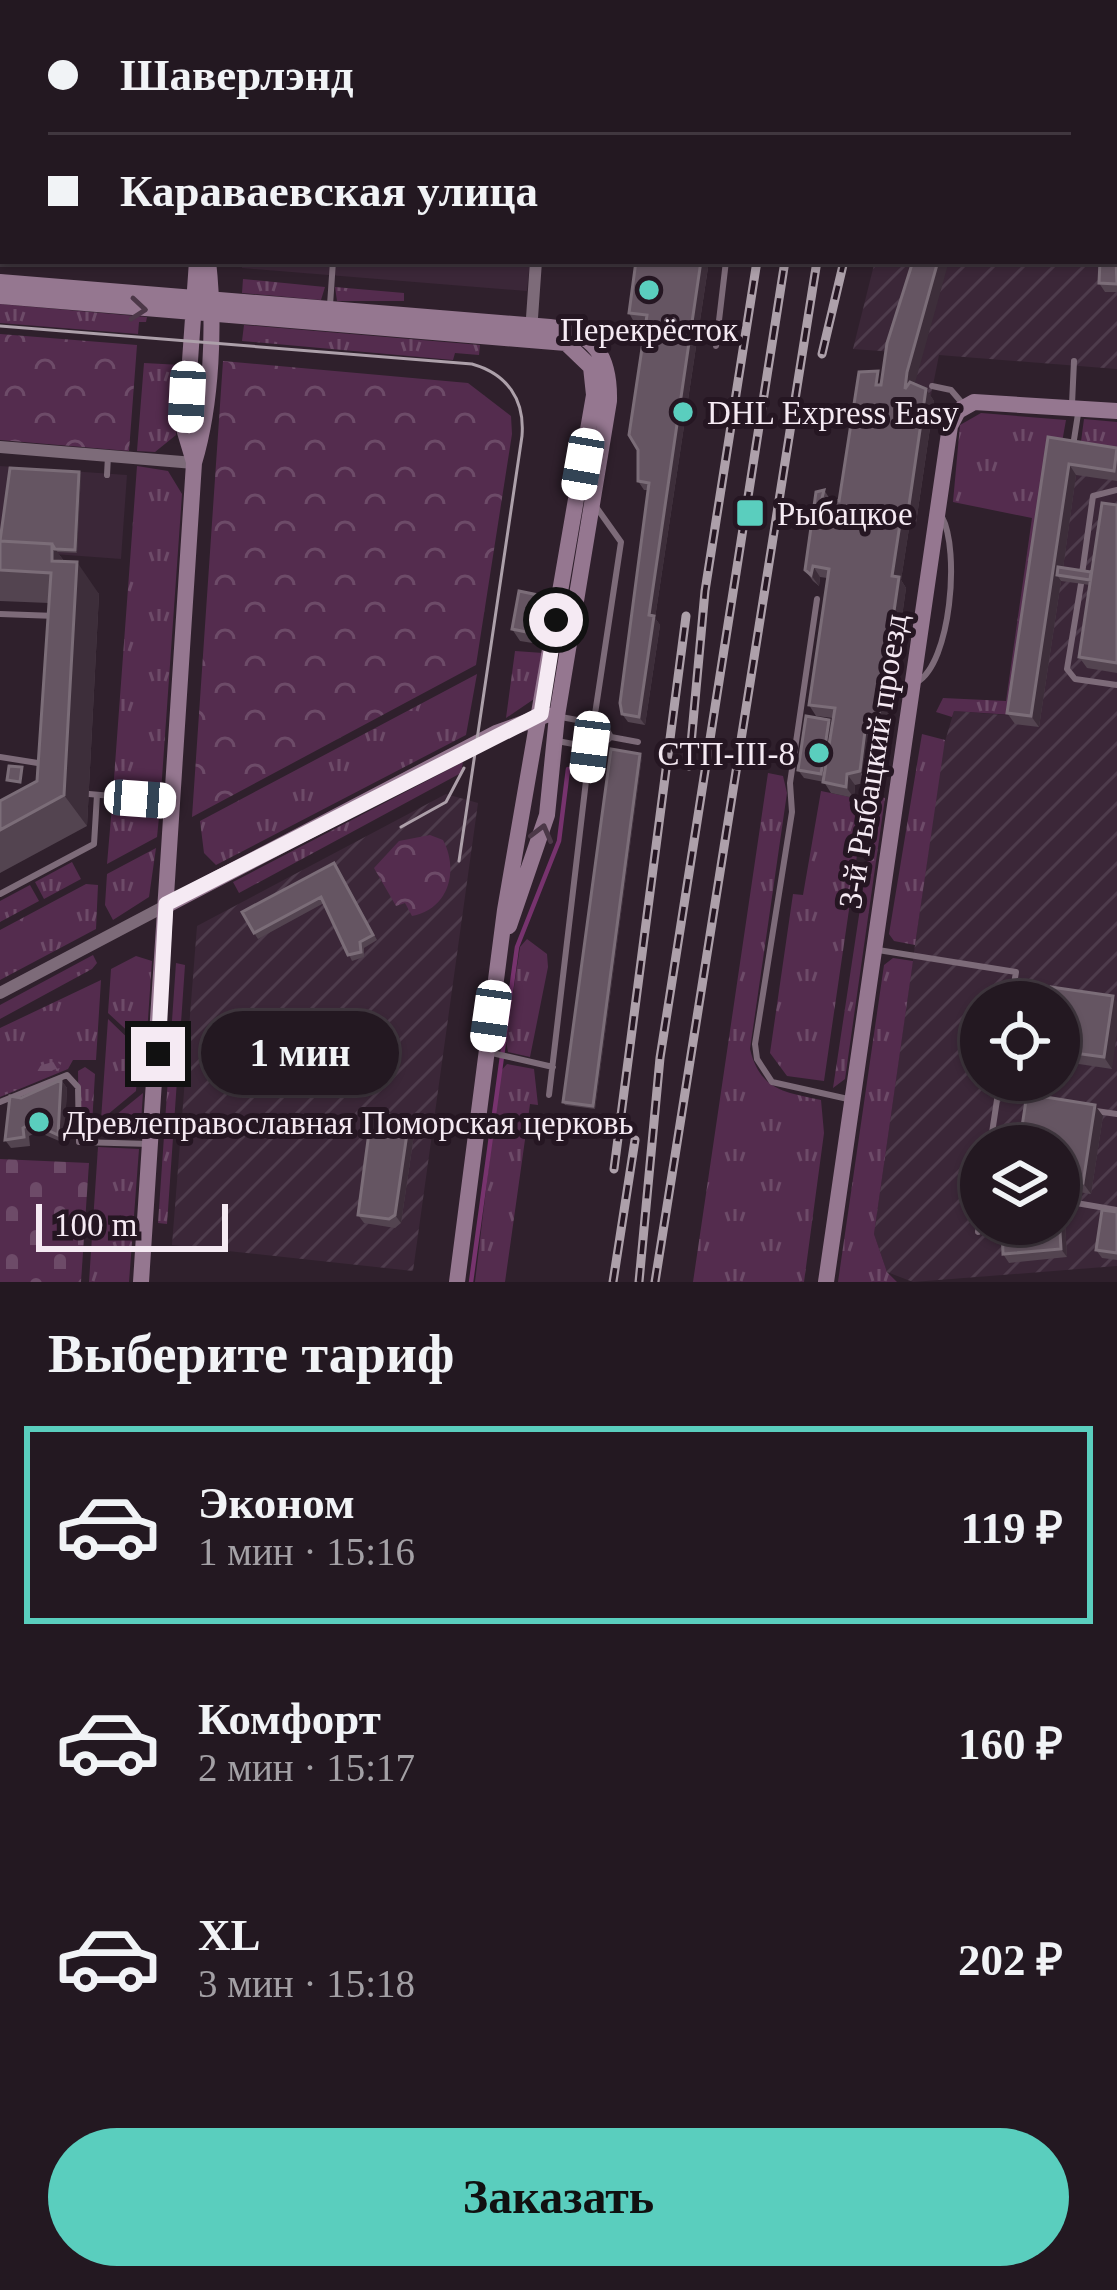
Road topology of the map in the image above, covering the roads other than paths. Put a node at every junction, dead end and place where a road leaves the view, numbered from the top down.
1 (197, 264) edge
2 (208, 264) edge
3 (333, 264) edge
4 (536, 264) edge
5 (726, 264) edge
6 (0, 282) edge
7 (0, 296) edge
8 (201, 306) junction
9 (329, 316) junction
10 (530, 333) junction
11 (716, 346) dead end
12 (1074, 361) dead end
13 (597, 362) junction
14 (932, 386) dead end
15 (964, 406) junction
16 (1075, 408) junction
17 (1117, 411) edge
18 (1073, 446) edge
19 (0, 447) edge
20 (108, 456) junction
21 (194, 463) junction
22 (106, 475) dead end
23 (1117, 490) edge
24 (592, 502) junction
25 (817, 598) dead end
26 (0, 614) edge
27 (55, 637) edge
28 (1117, 685) edge
29 (549, 715) junction
30 (593, 723) junction
31 (611, 737) junction
32 (557, 741) junction
33 (638, 742) dead end
34 (50, 743) edge
35 (590, 747) junction
36 (0, 757) edge
37 (48, 765) junction
38 (48, 778) edge
39 (172, 801) junction
40 (0, 894) edge
41 (166, 904) junction
42 (501, 943) junction
43 (874, 949) junction
44 (1014, 981) edge
45 (0, 993) edge
46 (496, 1054) junction
47 (553, 1067) junction
48 (549, 1096) dead end
49 (851, 1100) junction
50 (0, 1102) edge
51 (1077, 1108) edge
52 (1117, 1114) edge
53 (151, 1144) junction
54 (1080, 1204) edge
55 (1117, 1210) edge
56 (141, 1282) edge
57 (457, 1282) edge
58 (826, 1282) edge

1 - 8 street
2 - 8 street
3 - 9 lane
4 - 10 street
5 - 11 lane
6 - 8 street
7 -> 8 street
8 - 9 street
8 - 21 street
9 - 10 street
10 - 13 street
12 - 16 lane
13 - 24 street
13 - 29 street
14 - 15 lane
15 - 16 street
15 - 43 street, 3-й Рыбацкий проезд
16 - 17 street
16 - 18 lane
19 - 20 street
20 - 21 street
20 - 22 lane
21 - 39 street
23 - 28 lane
24 - 29 street
24 - 30 lane
25 - 49 lane
26 - 27 lane
29 - 30 lane
29 - 32 street
29 - 41 street
29 - 42 street
30 - 31 lane
30 - 35 lane
31 - 33 lane
31 - 35 lane
32 - 35 lane
42 -> 32 street
34 - 37 lane
35 - 47 lane
36 - 37 lane
37 - 38 lane
39 - 40 lane
39 - 41 street
41 - 45 street
41 - 53 street
42 - 46 street
43 - 44 lane
43 - 49 street, 3-й Рыбацкий проезд
46 - 47 lane
46 - 57 street
47 - 48 lane
49 - 58 street, 3-й Рыбацкий проезд
50 - 53 lane
51 - 52 lane
53 - 56 street
54 - 55 lane

